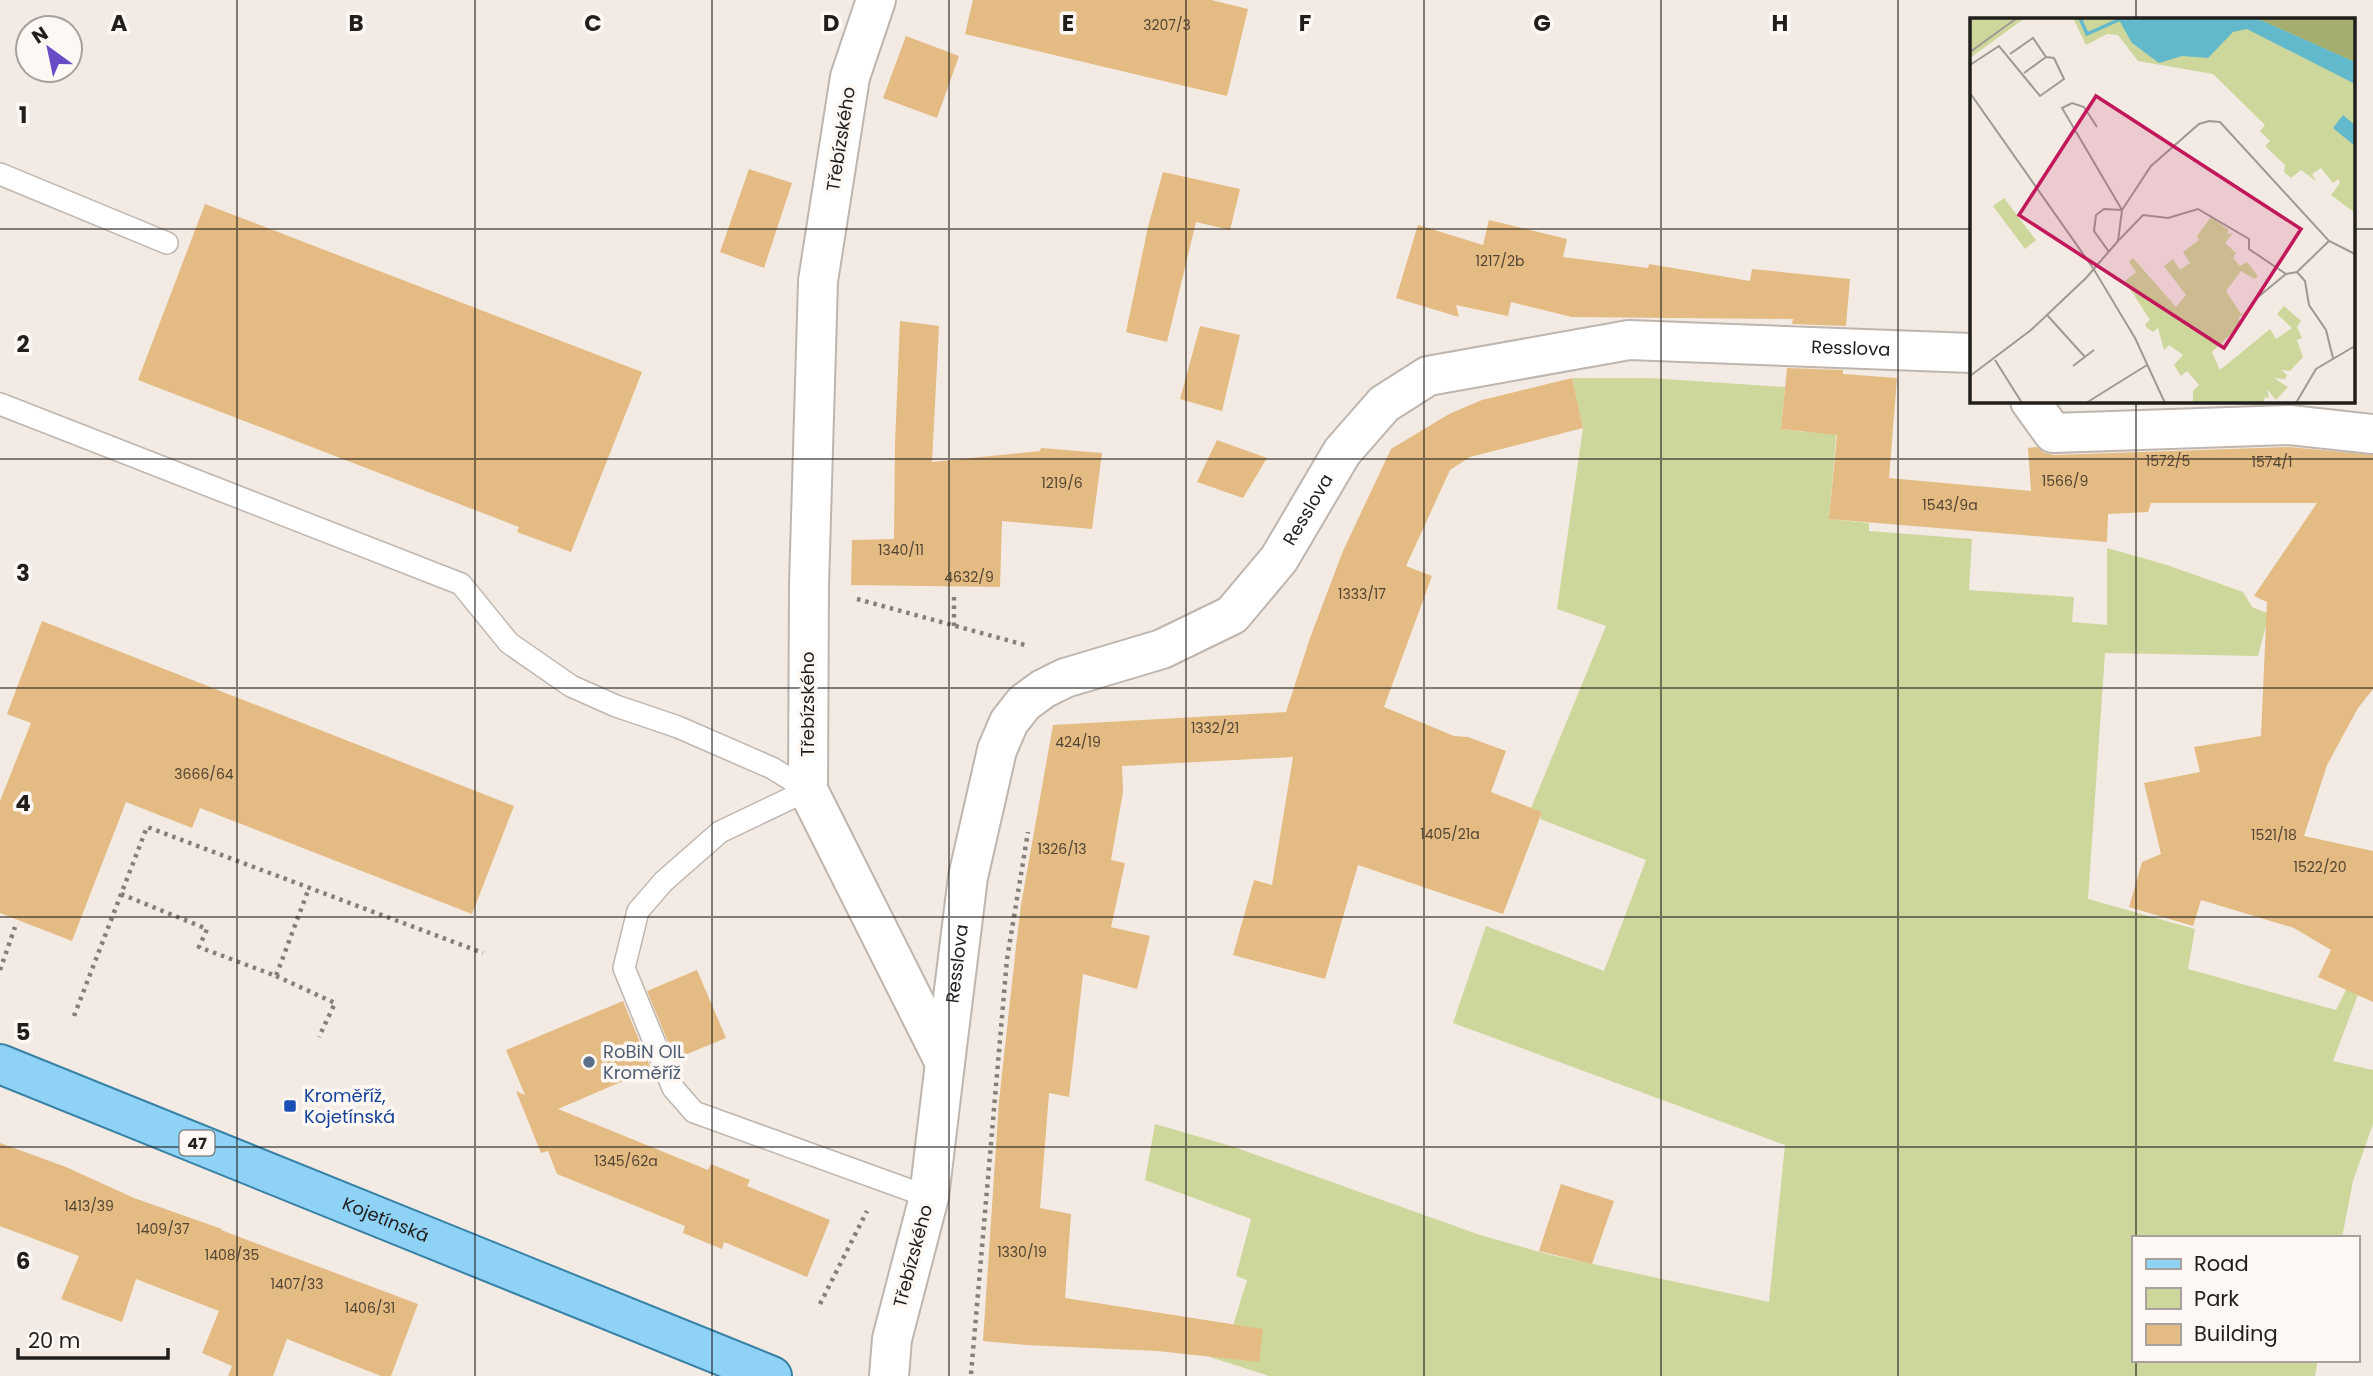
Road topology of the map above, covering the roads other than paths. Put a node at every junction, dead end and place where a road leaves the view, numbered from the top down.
1 (876, 0) edge
2 (0, 174) edge
3 (167, 243) dead end
4 (1970, 353) edge
5 (2031, 402) edge
6 (0, 404) edge
7 (2373, 434) edge
8 (808, 790) junction
9 (945, 1063) junction
10 (0, 1064) edge
11 (929, 1197) junction
12 (772, 1376) edge
13 (889, 1376) edge

1 - 8 street, Třebízského
2 - 3 lane
4 - 9 street, Resslova
5 - 7 street
6 - 8 lane
8 - 9 street, Třebízského
8 - 11 lane
9 - 11 street, Třebízského
10 - 12 main road, Kojetínská / 47
11 - 13 street, Třebízského

